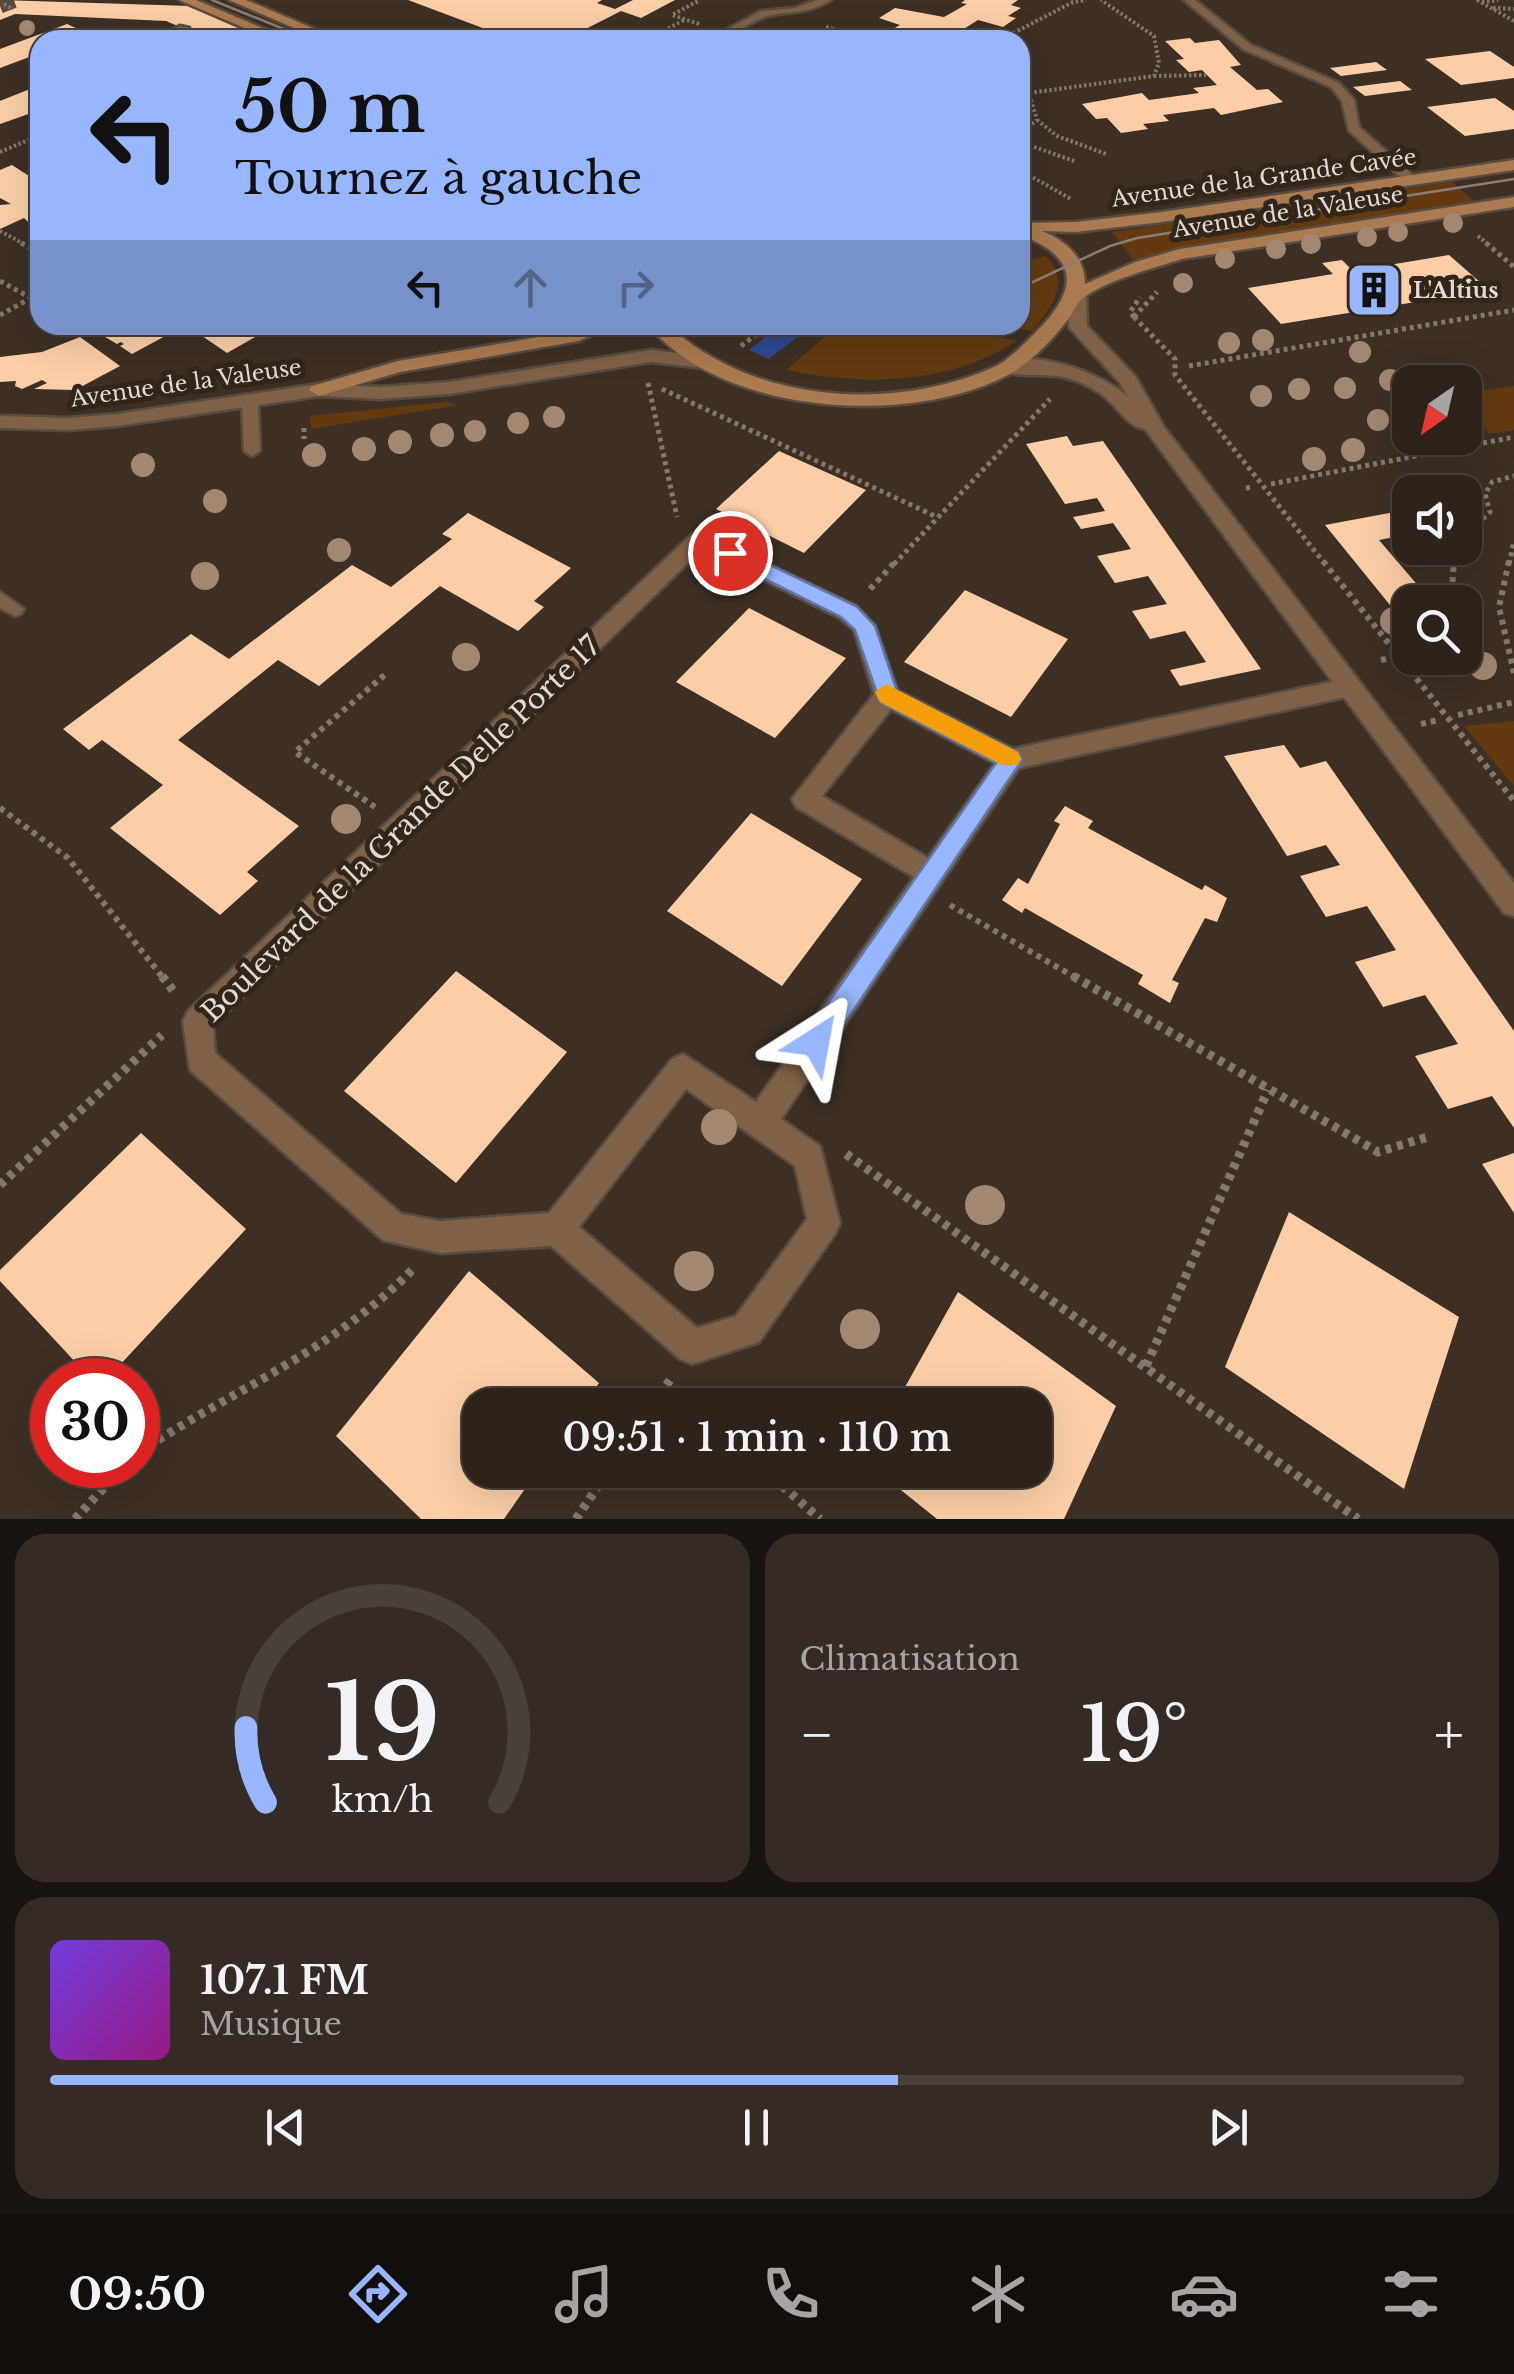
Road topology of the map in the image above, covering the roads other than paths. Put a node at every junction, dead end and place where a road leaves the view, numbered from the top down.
1 (186, 0) edge
2 (235, 0) edge
3 (826, 0) edge
4 (1189, 0) edge
5 (184, 28) dead end
6 (180, 30) edge
7 (260, 30) edge
8 (309, 30) edge
9 (732, 30) edge
10 (1514, 165) edge
11 (1411, 180) junction
12 (1514, 202) edge
13 (1030, 228) edge
14 (1030, 232) edge
15 (1077, 294) junction
16 (581, 335) edge
17 (666, 335) edge
18 (704, 362) junction
19 (1006, 368) junction
20 (319, 390) junction
21 (250, 402) junction
22 (0, 422) edge
23 (1156, 430) junction
24 (252, 451) dead end
25 (1350, 687) junction
26 (888, 696) junction
27 (1011, 760) junction
28 (927, 881) junction
29 (1514, 904) edge
30 (760, 1124) junction
31 (557, 1229) junction

1 - 7 main road
2 - 8 main road
3 - 9 lane
4 - 11 lane
5 - 6 lane
10 - 11 main road, Avenue de la Grande Cavée
11 - 13 main road, Avenue de la Grande Cavée
12 - 15 main road, Avenue de la Valeuse
14 - 15 main road
15 - 19 main road
15 - 23 street
16 - 20 main road
17 - 18 main road
18 - 19 main road
18 - 20 street, Avenue de la Valeuse
19 - 23 street
20 - 21 street, Avenue de la Valeuse
21 - 22 street, Avenue de la Valeuse
21 - 24 lane
23 - 25 street
25 - 27 street
25 - 29 street
26 - 27 street
26 - 28 street
26 - 31 street, Boulevard de la Grande Delle Porte 17
27 - 28 street
28 - 30 street
30 - 31 street
30 - 31 street

